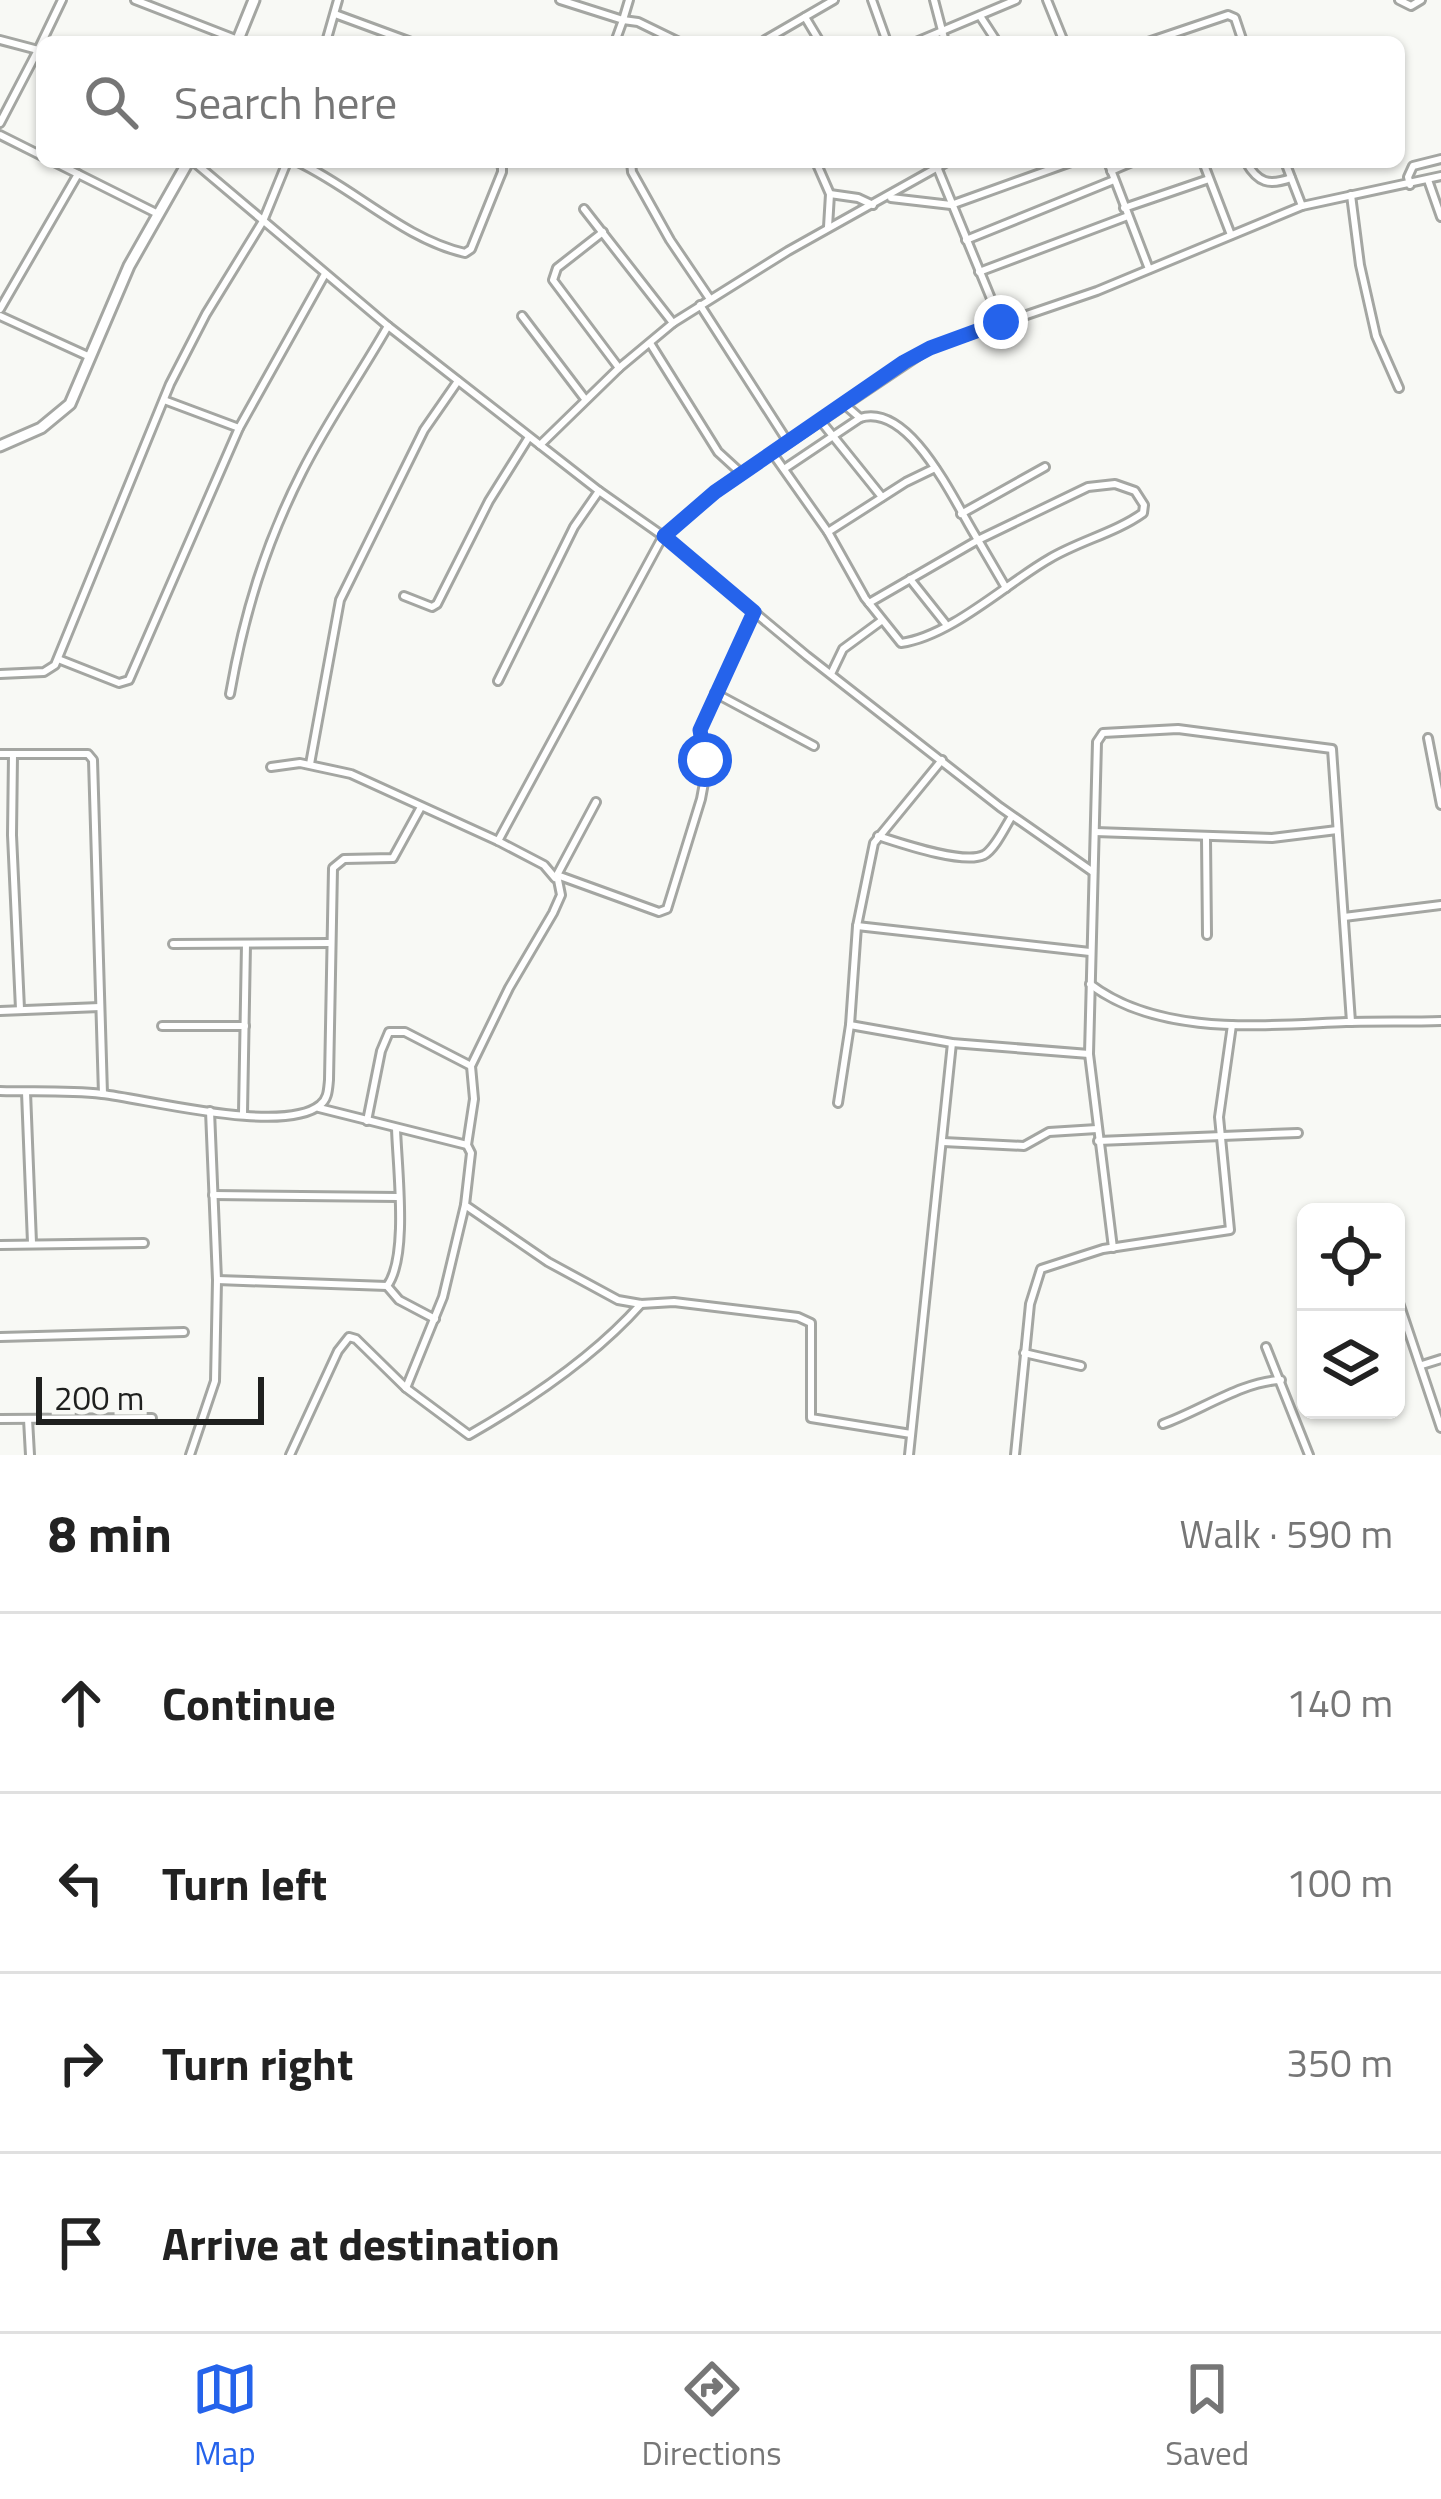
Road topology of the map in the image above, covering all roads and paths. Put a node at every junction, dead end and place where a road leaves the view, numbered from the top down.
1 (62, 0) edge
2 (135, 0) edge
3 (254, 0) edge
4 (338, 0) edge
5 (560, 0) edge
6 (629, 0) edge
7 (834, 0) edge
8 (872, 0) edge
9 (934, 0) edge
10 (1016, 0) edge
11 (1047, 0) edge
12 (1399, 0) edge
13 (1421, 0) edge
14 (335, 14) junction
15 (980, 16) junction
16 (805, 17) junction
17 (623, 20) junction
18 (941, 32) junction
19 (46, 36) edge
20 (225, 36) edge
21 (240, 36) edge
22 (328, 36) edge
23 (395, 36) edge
24 (617, 36) edge
25 (667, 36) edge
26 (772, 36) edge
27 (816, 36) edge
28 (885, 36) edge
29 (931, 36) edge
30 (943, 36) edge
31 (993, 36) edge
32 (1062, 36) edge
33 (1171, 36) edge
34 (1241, 36) edge
35 (0, 40) edge
36 (36, 50) edge
37 (36, 58) edge
38 (0, 123) edge
39 (0, 136) edge
40 (36, 153) edge
41 (1441, 159) edge
42 (66, 168) edge
43 (187, 168) edge
44 (198, 168) edge
45 (284, 168) edge
46 (311, 168) edge
47 (502, 168) edge
48 (632, 168) edge
49 (819, 168) edge
50 (930, 168) edge
51 (937, 168) edge
52 (1054, 168) edge
53 (1110, 168) edge
54 (1205, 168) edge
55 (1251, 168) edge
56 (1287, 168) edge
57 (78, 174) junction
58 (1441, 176) edge
59 (1208, 178) junction
60 (1291, 178) junction
61 (1114, 180) junction
62 (1428, 180) junction
63 (1410, 185) junction
64 (830, 194) junction
65 (1351, 194) junction
66 (887, 198) junction
67 (873, 205) junction
68 (951, 205) junction
69 (1303, 206) junction
70 (584, 209) dead end
71 (1126, 212) junction
72 (156, 213) junction
73 (1441, 217) edge
74 (262, 221) junction
75 (828, 229) junction
76 (603, 232) junction
77 (1232, 235) junction
78 (966, 239) junction
79 (1150, 269) junction
80 (979, 272) junction
81 (325, 274) junction
82 (710, 299) junction
83 (700, 305) junction
84 (0, 313) edge
85 (522, 316) dead end
86 (1001, 322) junction
87 (673, 323) junction
88 (388, 326) junction
89 (650, 343) junction
90 (91, 357) junction
91 (619, 368) junction
92 (458, 381) junction
93 (1399, 388) dead end
94 (164, 400) junction
95 (586, 400) junction
96 (844, 404) junction
97 (860, 418) junction
98 (820, 420) junction
99 (239, 428) junction
100 (833, 436) junction
101 (529, 437) junction
102 (788, 442) junction
103 (540, 445) junction
104 (0, 446) edge
105 (773, 454) junction
106 (1046, 467) dead end
107 (935, 468) junction
108 (784, 469) junction
109 (742, 474) junction
110 (599, 491) junction
111 (882, 497) junction
112 (962, 514) junction
113 (827, 532) junction
114 (664, 536) junction
115 (977, 540) junction
116 (910, 579) junction
117 (1006, 589) junction
118 (404, 596) dead end
119 (869, 603) junction
120 (754, 612) junction
121 (881, 621) junction
122 (945, 624) junction
123 (58, 659) junction
124 (0, 674) edge
125 (831, 674) junction
126 (498, 681) dead end
127 (716, 693) junction
128 (230, 694) dead end
129 (1428, 738) dead end
130 (814, 746) dead end
131 (0, 754) edge
132 (13, 754) junction
133 (941, 760) junction
134 (310, 764) junction
135 (271, 766) dead end
136 (1440, 799) edge
137 (596, 802) dead end
138 (421, 807) junction
139 (1012, 816) junction
140 (504, 827) junction
141 (1338, 830) junction
142 (1095, 832) junction
143 (484, 836) junction
144 (878, 836) junction
145 (1206, 838) junction
146 (498, 841) junction
147 (1093, 872) junction
148 (557, 878) junction
149 (1441, 905) edge
150 (1344, 917) junction
151 (857, 926) junction
152 (1207, 934) dead end
153 (330, 943) junction
154 (173, 944) dead end
155 (246, 944) junction
156 (1090, 952) junction
157 (1090, 984) junction
158 (1105, 996) junction
159 (1089, 999) junction
160 (100, 1007) junction
161 (20, 1009) junction
162 (0, 1011) edge
163 (1441, 1021) edge
164 (1351, 1022) junction
165 (850, 1025) junction
166 (1232, 1025) junction
167 (162, 1026) dead end
168 (245, 1026) junction
169 (952, 1043) junction
170 (1089, 1054) junction
171 (471, 1066) junction
172 (0, 1091) edge
173 (26, 1092) junction
174 (103, 1094) junction
175 (838, 1103) dead end
176 (316, 1108) junction
177 (210, 1111) junction
178 (243, 1114) junction
179 (368, 1121) junction
180 (396, 1128) junction
181 (1096, 1129) junction
182 (1220, 1133) junction
183 (1298, 1133) dead end
184 (1098, 1141) junction
185 (943, 1142) junction
186 (466, 1144) junction
187 (213, 1195) junction
188 (398, 1197) junction
189 (465, 1205) junction
190 (32, 1243) junction
191 (144, 1243) dead end
192 (0, 1245) edge
193 (1113, 1248) junction
194 (217, 1280) junction
195 (387, 1286) junction
196 (640, 1304) junction
197 (1402, 1311) edge
198 (435, 1319) junction
199 (184, 1332) dead end
200 (0, 1337) edge
201 (1266, 1347) dead end
202 (1024, 1354) junction
203 (1441, 1359) edge
204 (1422, 1364) junction
205 (1082, 1366) dead end
206 (1281, 1380) junction
207 (406, 1388) junction
208 (152, 1418) dead end
209 (0, 1419) edge
210 (28, 1419) junction
211 (1163, 1424) dead end
212 (1441, 1428) edge
213 (911, 1434) junction
214 (30, 1455) edge
215 (190, 1455) edge
216 (290, 1455) edge
217 (909, 1455) edge
218 (1015, 1455) edge
219 (1309, 1455) edge

1 - 19 street
2 - 20 street
3 - 21 street
4 - 14 street
5 - 17 street
6 - 17 street
7 - 16 street
8 - 28 street
9 - 18 street
10 - 15 street
11 - 32 street
12 - 13 street
14 - 22 street
14 - 23 street
15 - 18 street
15 - 31 street
16 - 26 street
16 - 27 street
17 - 24 street
17 - 25 street
18 - 29 street
18 - 30 street
33 - 34 street
35 - 36 street
37 - 38 street
39 - 40 street
41 - 63 street
42 - 57 street
43 - 72 street
44 - 74 street
45 - 74 street
46 - 47 street
48 - 82 street
49 - 64 street
50 - 66 street
51 - 68 street
52 - 68 street
53 - 61 street
54 - 59 street
55 - 60 street
56 - 60 street
57 - 72 street
57 - 84 street
58 - 62 street
59 - 71 street
59 - 77 street
60 - 69 street
61 - 71 street
61 - 78 street
62 - 63 street
62 - 73 street
63 - 65 street
64 - 67 street
64 - 75 street
65 - 69 street
65 - 93 street
66 - 67 street
66 - 68 street
67 - 75 street
68 - 78 street
69 - 77 street
70 - 76 street
71 - 79 street
71 - 80 street
72 - 90 street
74 - 81 street
74 - 94 street
75 - 82 street
76 - 87 street
76 - 91 street
77 - 79 street
78 - 80 street
79 - 86 street
80 - 86 street
81 - 88 street
81 - 99 street
82 - 83 street
83 - 87 street
83 - 102 street
84 - 90 street
85 - 95 street
86 - 96 street
87 - 89 street
88 - 92 street
88 - 128 street
89 - 91 street
89 - 109 street
90 - 104 street
91 - 95 street
92 - 101 street
92 - 134 street
94 - 99 street
94 - 123 street
95 - 103 street
96 - 97 street
96 - 98 street
97 - 100 street
97 - 107 street
98 - 100 street
98 - 102 street
99 - 123 street
100 - 108 street
100 - 111 street
101 - 103 street
101 - 118 street
102 - 105 street
103 - 110 street
105 - 108 street
105 - 109 street
106 - 112 street
107 - 111 street
107 - 112 street
108 - 113 street
109 - 114 street
110 - 114 street
110 - 126 street
111 - 113 street
112 - 115 street
113 - 119 street
114 - 120 street
114 - 140 street
115 - 116 street
115 - 117 street
115 - 117 street
116 - 119 street
116 - 122 street
117 - 122 street
119 - 121 street
120 - 125 street
120 - 127 street
121 - 122 street
121 - 125 street
123 - 124 street
125 - 133 street
127 - 130 street
127 - 148 street
129 - 136 street
131 - 132 street
132 - 160 street
132 - 161 street
133 - 139 street
133 - 144 street
134 - 135 street
134 - 138 street
137 - 148 street
138 - 143 street
138 - 153 street
139 - 144 street
139 - 147 street
140 - 143 street
140 - 146 street
141 - 142 street
141 - 145 street
141 - 150 street
142 - 145 street
142 - 147 street
143 - 146 street
144 - 151 street
145 - 152 street
146 - 148 street
147 - 156 street
148 - 171 street
149 - 150 street
150 - 164 street
151 - 156 street
151 - 165 street
153 - 155 street
153 - 176 street
154 - 155 street
155 - 168 street
156 - 157 street
157 - 158 street
157 - 159 street
158 - 159 street
158 - 166 street
159 - 170 street
160 - 161 street
160 - 174 street
161 - 162 street
163 - 164 street
164 - 166 street
165 - 169 street
165 - 175 street
166 - 182 street
167 - 168 street
168 - 178 street
169 - 170 street
169 - 185 street
170 - 181 street
171 - 179 street
171 - 186 street
172 - 173 street
173 - 174 street
173 - 190 street
174 - 177 street
176 - 178 street
176 - 179 street
177 - 178 street
177 - 187 street
179 - 180 street
180 - 186 street
180 - 188 street
181 - 184 street
181 - 185 street
182 - 183 street
182 - 184 street
182 - 193 street
184 - 193 street
185 - 213 street
186 - 189 street
187 - 188 street
187 - 194 street
188 - 195 street
189 - 196 street
189 - 198 street
190 - 191 street
190 - 192 street
193 - 202 street
194 - 195 street
194 - 215 street
195 - 198 street
196 - 207 street
196 - 213 street
197 - 204 street
198 - 207 street
199 - 200 street
201 - 206 street
202 - 205 street
202 - 218 street
203 - 204 street
204 - 212 street
206 - 211 street
206 - 219 street
207 - 216 street
208 - 210 street
209 - 210 street
210 - 214 street
213 - 217 street

